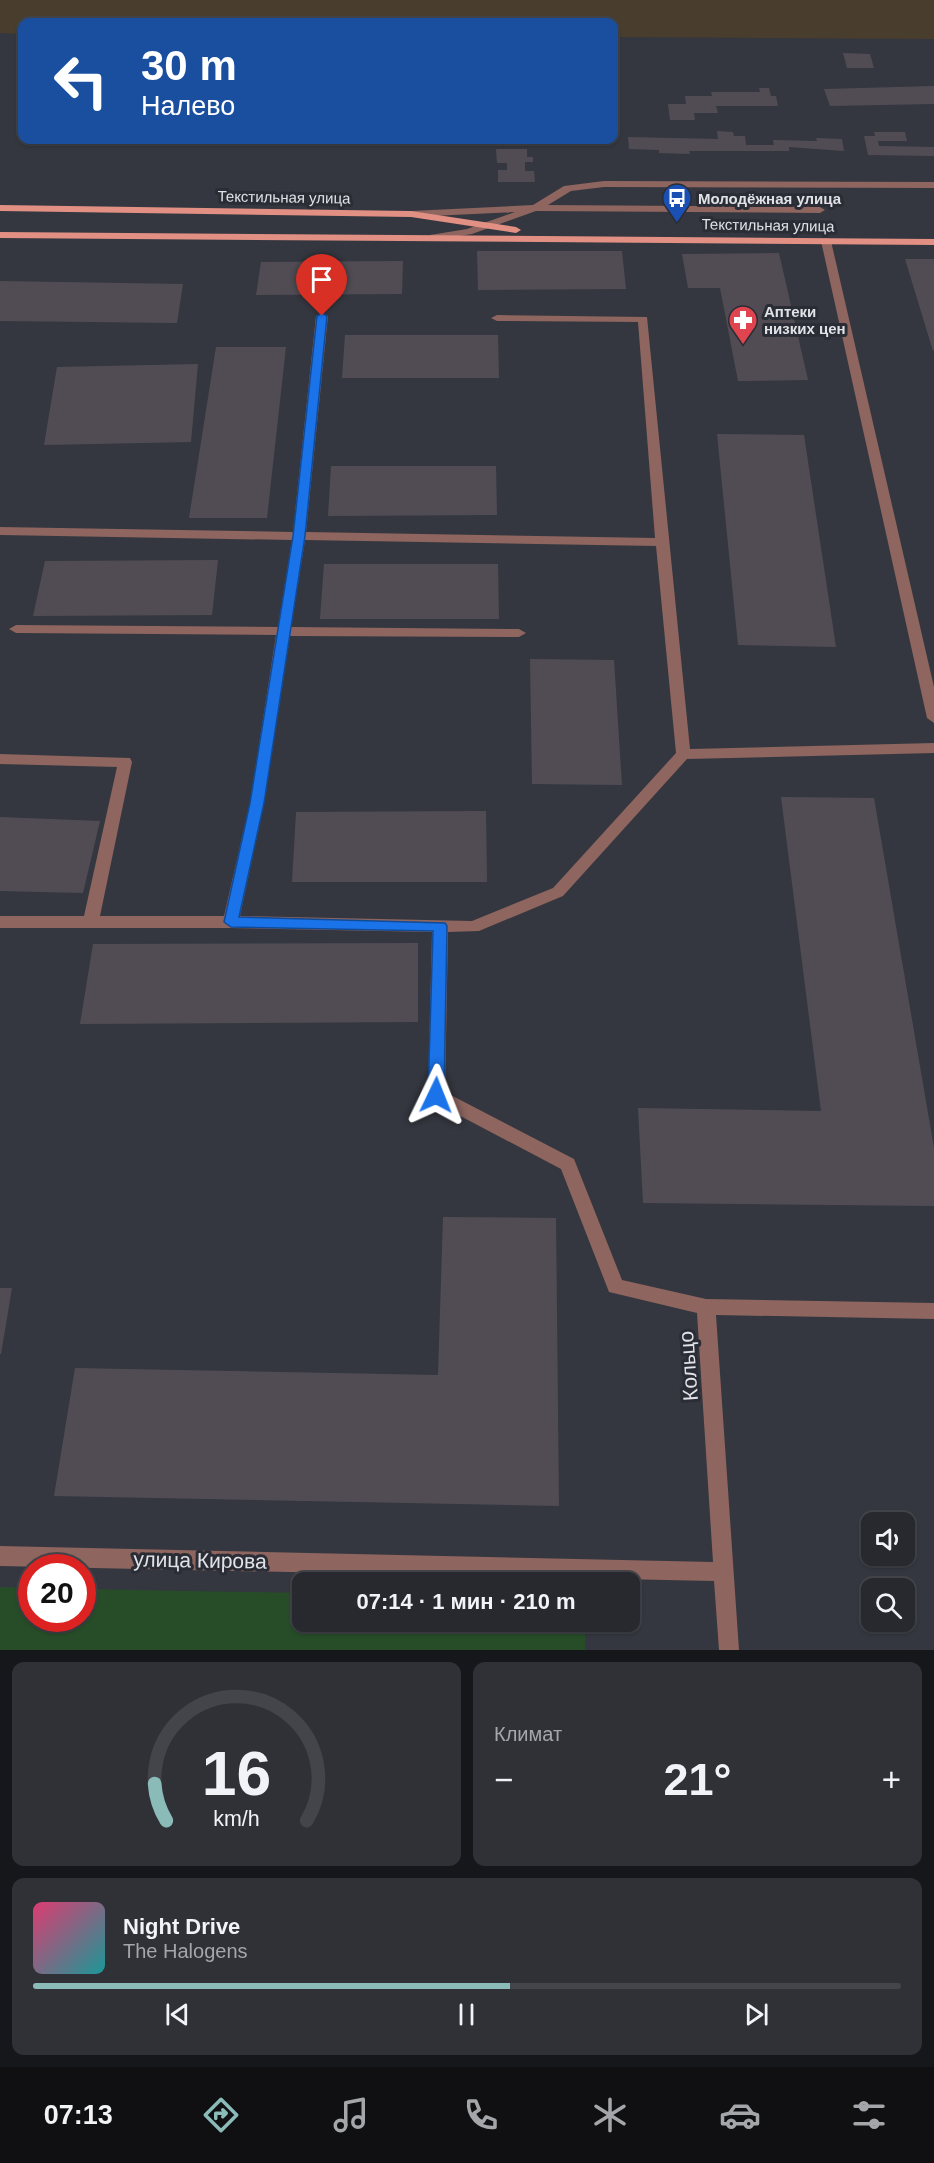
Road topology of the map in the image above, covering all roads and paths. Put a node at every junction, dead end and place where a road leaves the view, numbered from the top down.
1 (934, 185) edge
2 (0, 208) edge
3 (535, 208) junction
4 (820, 210) dead end
5 (411, 214) junction
6 (489, 226) junction
7 (0, 235) edge
8 (434, 237) junction
9 (566, 238) junction
10 (826, 241) junction
11 (934, 242) edge
12 (322, 316) dead end
13 (497, 318) dead end
14 (0, 531) edge
15 (299, 536) junction
16 (662, 542) junction
17 (16, 629) dead end
18 (285, 630) junction
19 (519, 633) dead end
20 (934, 718) edge
21 (934, 747) edge
22 (683, 754) junction
23 (0, 759) edge
24 (91, 921) junction
25 (0, 922) edge
26 (231, 922) junction
27 (440, 926) junction
28 (706, 1307) junction
29 (934, 1311) edge
30 (0, 1556) edge
31 (724, 1572) junction
32 (729, 1650) edge

1 - 3 street
2 - 5 main road, Текстильная улица
3 - 4 street
3 - 5 street
3 - 6 street
5 - 6 main road, Текстильная улица
6 - 8 street
6 - 9 main road, Текстильная улица
7 - 8 main road, Текстильная улица
8 - 9 main road, Текстильная улица
9 - 10 main road, Текстильная улица
10 - 11 main road, Текстильная улица
10 - 20 street
12 - 15 street
13 - 16 street
14 - 15 street
15 - 16 street
15 - 18 street
16 - 22 street
17 - 18 street
18 - 19 street
18 - 26 street
21 - 22 street
22 - 27 street
23 - 24 street
24 - 25 street
24 - 26 street
26 - 27 street
27 - 28 street
28 - 29 street, Кольцо
28 - 31 street, Кольцо
30 - 31 street, улица Кирова
31 - 32 street, Кольцо

